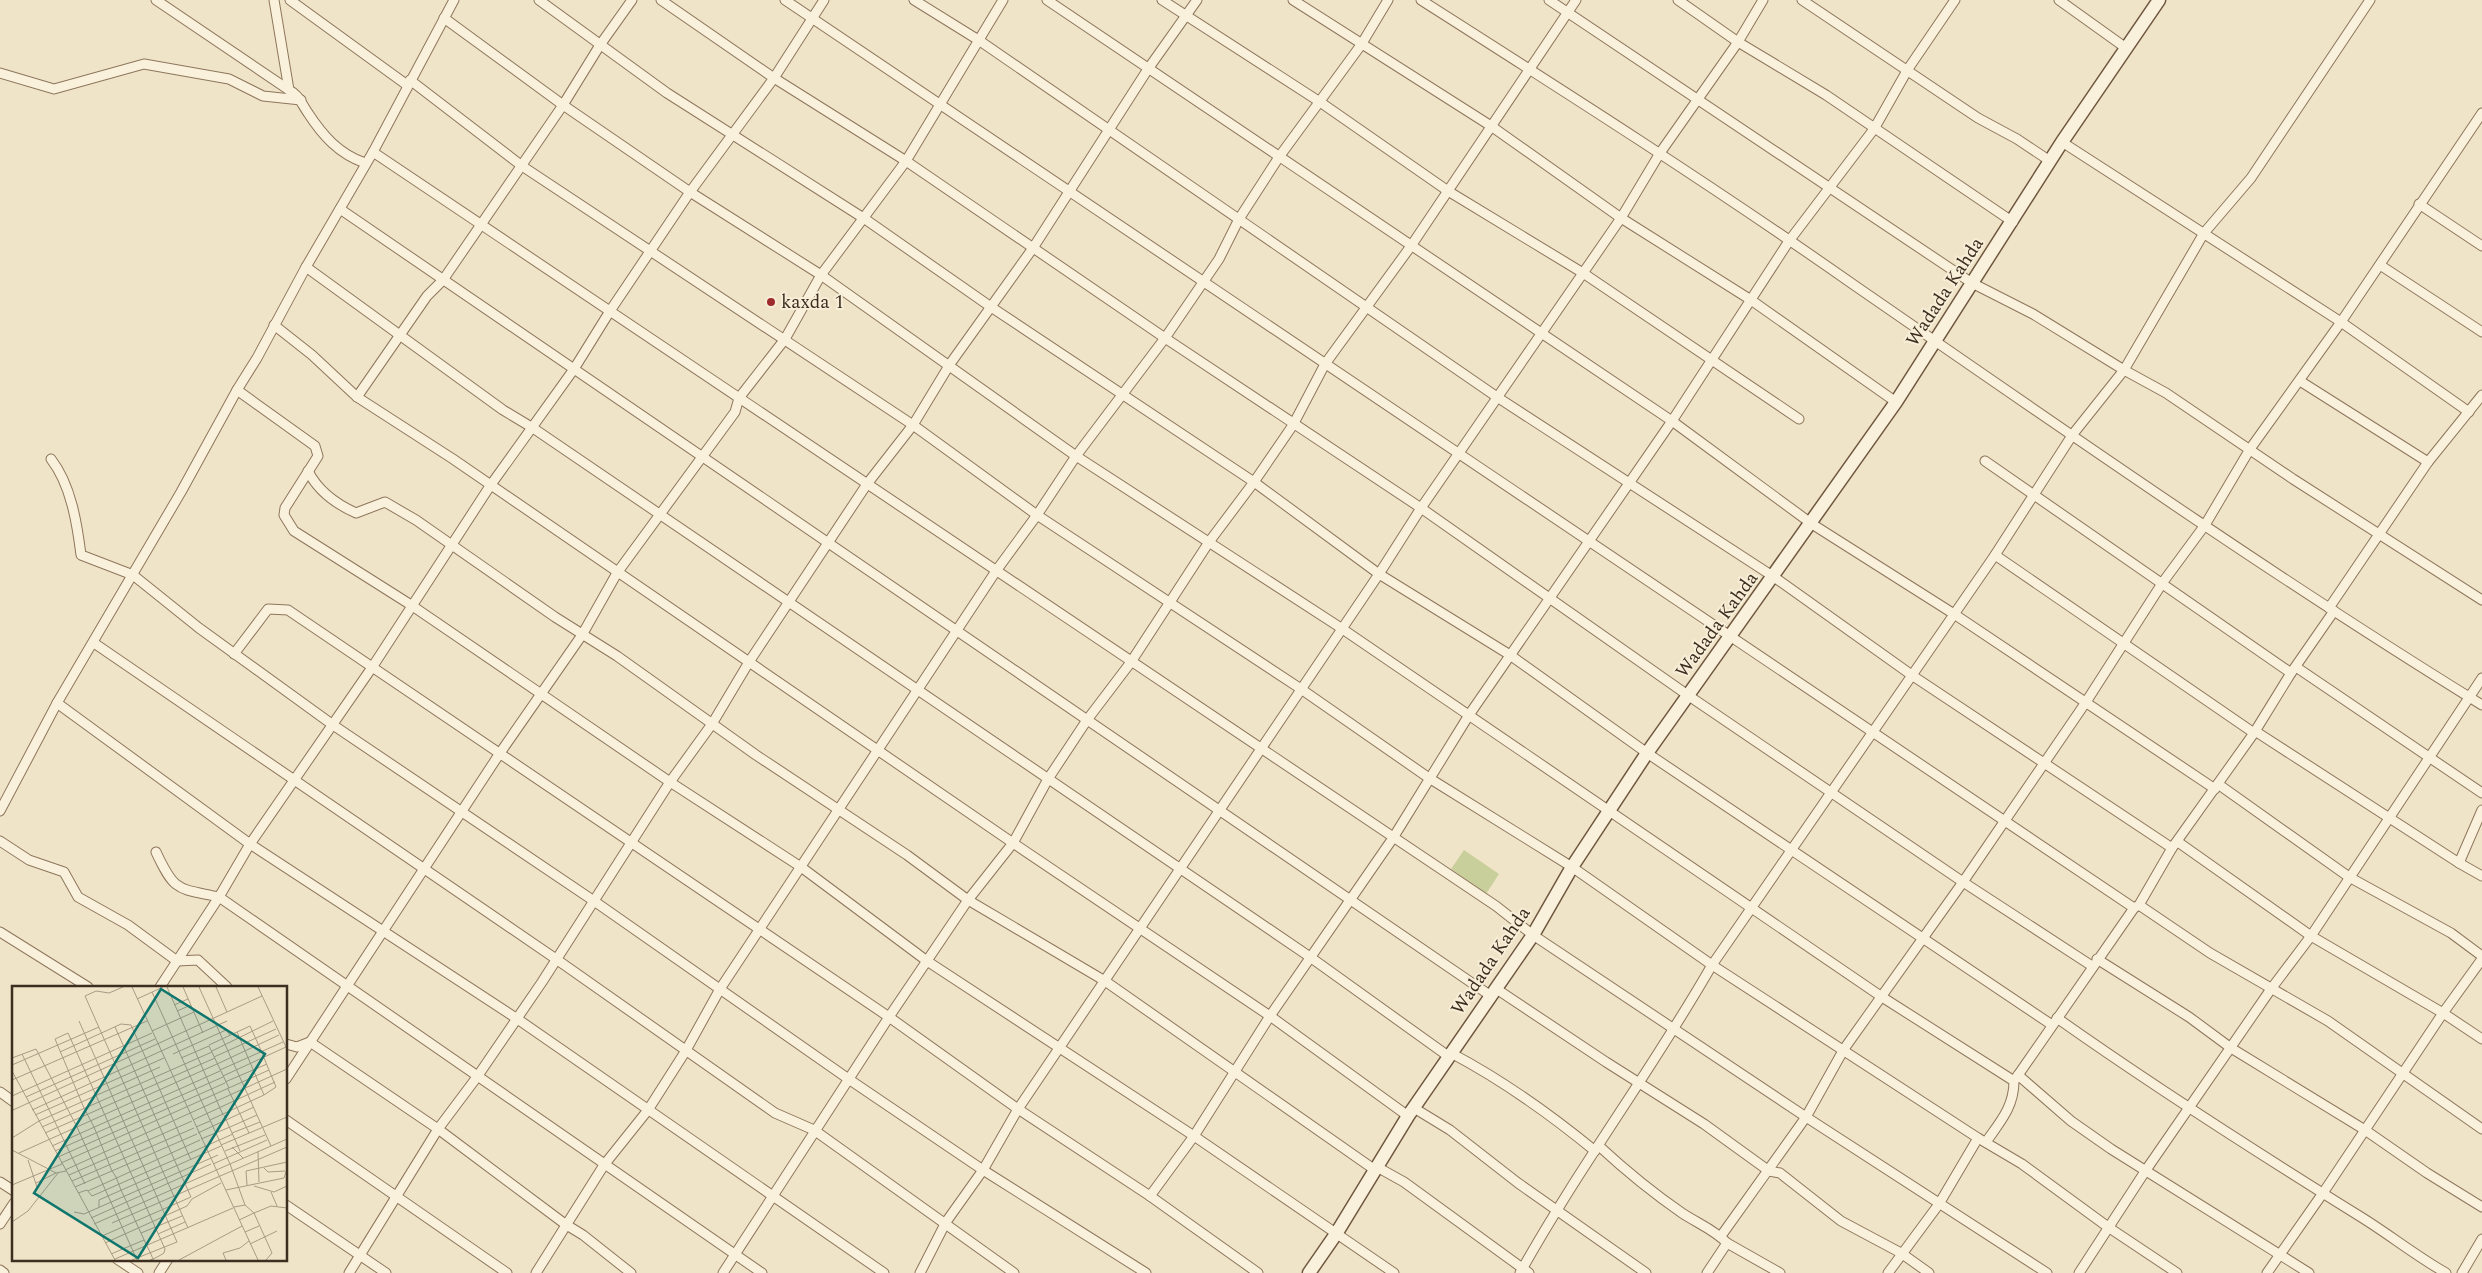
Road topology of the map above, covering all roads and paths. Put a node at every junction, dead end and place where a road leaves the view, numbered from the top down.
1 (156, 0) edge
2 (274, 0) edge
3 (290, 0) edge
4 (454, 0) edge
5 (539, 0) edge
6 (632, 0) edge
7 (660, 0) edge
8 (785, 0) edge
9 (824, 0) edge
10 (914, 0) edge
11 (1003, 0) edge
12 (1048, 0) edge
13 (1162, 0) edge
14 (1198, 0) edge
15 (1293, 0) edge
16 (1388, 0) edge
17 (1421, 0) edge
18 (1549, 0) edge
19 (1576, 0) edge
20 (1678, 0) edge
21 (1764, 0) edge
22 (1802, 0) edge
23 (1955, 0) edge
24 (2059, 0) edge
25 (2159, 0) edge
26 (2370, 0) edge
27 (1568, 13) junction
28 (1186, 17) junction
29 (444, 18) junction
30 (813, 19) junction
31 (980, 41) junction
32 (1738, 42) junction
33 (600, 45) junction
34 (1361, 45) junction
35 (2126, 48) junction
36 (1148, 69) junction
37 (1908, 69) junction
38 (1530, 70) junction
39 (0, 74) edge
40 (774, 78) junction
41 (409, 82) junction
42 (289, 90) junction
43 (1698, 99) junction
44 (301, 100) junction
45 (1320, 102) junction
46 (563, 105) junction
47 (941, 105) junction
48 (2482, 113) edge
49 (1491, 126) junction
50 (1109, 129) junction
51 (1874, 129) junction
52 (733, 133) junction
53 (2062, 142) junction
54 (373, 152) junction
55 (1660, 153) junction
56 (1279, 157) junction
57 (906, 161) junction
58 (2050, 161) junction
59 (365, 163) junction
60 (522, 166) junction
61 (1830, 187) junction
62 (690, 192) junction
63 (1070, 192) junction
64 (1448, 192) junction
65 (2419, 204) junction
66 (340, 209) junction
67 (865, 218) junction
68 (1621, 218) junction
69 (1239, 219) junction
70 (2012, 222) junction
71 (480, 224) junction
72 (2204, 233) junction
73 (1789, 240) junction
74 (1411, 246) junction
75 (2482, 246) edge
76 (1033, 248) junction
77 (650, 252) junction
78 (2380, 265) junction
79 (306, 267) junction
80 (1583, 273) junction
81 (822, 275) junction
82 (443, 280) junction
83 (1202, 281) junction
84 (1972, 284) junction
85 (1751, 300) junction
86 (1367, 306) junction
87 (991, 307) junction
88 (610, 311) junction
89 (2341, 322) junction
90 (274, 325) junction
91 (2482, 332) edge
92 (1542, 333) junction
93 (401, 337) junction
94 (1164, 338) junction
95 (785, 339) junction
96 (1936, 343) junction
97 (1711, 361) junction
98 (950, 364) junction
99 (1325, 364) junction
100 (574, 370) junction
101 (2124, 370) junction
102 (2300, 381) junction
103 (236, 390) junction
104 (2482, 394) edge
105 (1122, 395) junction
106 (358, 397) junction
107 (1497, 397) junction
108 (739, 398) junction
109 (1896, 402) junction
110 (2469, 412) junction
111 (1799, 419) dead end
112 (1672, 421) junction
113 (913, 425) junction
114 (1293, 425) junction
115 (533, 428) junction
116 (2073, 434) junction
117 (2250, 449) junction
118 (1459, 454) junction
119 (1076, 456) junction
120 (702, 457) junction
121 (50, 459) dead end
122 (1986, 461) dead end
123 (2428, 462) junction
124 (308, 471) junction
125 (1254, 482) junction
126 (1630, 483) junction
127 (867, 484) junction
128 (490, 486) junction
129 (2033, 495) junction
130 (1422, 508) junction
131 (660, 514) junction
132 (1037, 515) junction
133 (1812, 524) junction
134 (2205, 525) junction
135 (2379, 536) junction
136 (1209, 542) junction
137 (1589, 542) junction
138 (829, 544) junction
139 (451, 546) junction
140 (1995, 555) junction
141 (996, 571) junction
142 (618, 573) junction
143 (1380, 574) junction
144 (133, 575) junction
145 (1774, 577) junction
146 (2163, 582) junction
147 (1551, 598) junction
148 (2482, 600) edge
149 (1168, 602) junction
150 (790, 603) junction
151 (411, 605) junction
152 (2332, 610) junction
153 (1954, 614) junction
154 (1341, 628) junction
155 (956, 631) junction
156 (582, 635) junction
157 (1731, 638) junction
158 (2124, 642) junction
159 (94, 643) junction
160 (234, 654) junction
161 (1510, 655) junction
162 (749, 662) junction
163 (1131, 662) junction
164 (373, 666) junction
165 (2293, 670) junction
166 (1913, 676) junction
167 (2482, 678) edge
168 (917, 689) junction
169 (1301, 689) junction
170 (542, 695) junction
171 (1689, 696) junction
172 (2470, 698) junction
173 (2086, 702) junction
174 (57, 704) junction
175 (2482, 705) edge
176 (1469, 715) junction
177 (1087, 720) junction
178 (712, 724) junction
179 (333, 725) junction
180 (2254, 732) junction
181 (1873, 734) junction
182 (879, 749) junction
183 (1261, 750) junction
184 (500, 753) junction
185 (1647, 753) junction
186 (2428, 758) junction
187 (2044, 764) junction
188 (1429, 778) junction
189 (1048, 779) junction
190 (293, 782) junction
191 (670, 782) junction
192 (2216, 786) junction
193 (2482, 792) edge
194 (1832, 793) junction
195 (840, 809) junction
196 (2482, 810) edge
197 (0, 811) edge
198 (462, 811) junction
199 (1220, 812) junction
200 (1610, 812) junction
201 (2390, 817) junction
202 (2003, 822) junction
203 (1393, 838) junction
204 (0, 841) edge
205 (1013, 842) junction
206 (632, 843) junction
207 (250, 844) junction
208 (2175, 845) junction
209 (156, 852) dead end
210 (1792, 852) junction
211 (2459, 863) junction
212 (801, 867) junction
213 (1572, 867) junction
214 (424, 869) junction
215 (1181, 870) junction
216 (2482, 876) edge
217 (2349, 878) junction
218 (1963, 882) junction
219 (220, 897) junction
220 (968, 900) junction
221 (1350, 901) junction
222 (594, 902) junction
223 (2136, 907) junction
224 (1752, 909) junction
225 (1140, 928) junction
226 (760, 929) junction
227 (384, 930) junction
228 (0, 932) edge
229 (1533, 935) junction
230 (2311, 936) junction
231 (1922, 940) junction
232 (1310, 957) junction
233 (2482, 957) edge
234 (556, 959) junction
235 (927, 960) junction
236 (178, 961) junction
237 (2094, 963) junction
238 (1712, 965) junction
239 (1105, 981) junction
240 (86, 986) edge
241 (161, 986) edge
242 (226, 986) edge
243 (347, 986) junction
244 (720, 989) junction
245 (2271, 989) junction
246 (1493, 992) junction
247 (1882, 997) junction
248 (2443, 1013) junction
249 (889, 1016) junction
250 (1270, 1016) junction
251 (516, 1018) junction
252 (2054, 1022) junction
253 (1676, 1029) junction
254 (2482, 1039) edge
255 (310, 1042) junction
256 (288, 1045) edge
257 (1060, 1048) junction
258 (2231, 1048) junction
259 (1844, 1049) junction
260 (686, 1052) junction
261 (1450, 1054) junction
262 (1235, 1070) junction
263 (2402, 1073) junction
264 (288, 1076) edge
265 (477, 1077) junction
266 (2016, 1078) junction
267 (850, 1080) junction
268 (1639, 1083) junction
269 (0, 1092) edge
270 (12, 1101) edge
271 (2190, 1107) junction
272 (1018, 1109) junction
273 (648, 1110) junction
274 (1411, 1112) junction
275 (1806, 1117) junction
276 (288, 1121) edge
277 (2482, 1128) edge
278 (438, 1129) junction
279 (814, 1130) junction
280 (2365, 1130) junction
281 (1194, 1136) junction
282 (1982, 1140) junction
283 (1597, 1148) junction
284 (604, 1165) junction
285 (1376, 1168) junction
286 (983, 1170) junction
287 (2146, 1170) junction
288 (1769, 1171) junction
289 (0, 1182) edge
290 (12, 1191) edge
291 (2323, 1194) junction
292 (1150, 1196) junction
293 (397, 1197) junction
294 (773, 1198) junction
295 (1939, 1204) junction
296 (12, 1206) edge
297 (288, 1206) edge
298 (2482, 1207) edge
299 (1557, 1212) junction
300 (946, 1222) junction
301 (0, 1224) edge
302 (565, 1224) junction
303 (2108, 1226) junction
304 (1336, 1234) junction
305 (2482, 1239) edge
306 (1724, 1240) junction
307 (1901, 1253) junction
308 (360, 1255) junction
309 (734, 1255) junction
310 (2279, 1255) junction
311 (118, 1260) edge
312 (167, 1260) edge
313 (0, 1270) edge
314 (1524, 1271) edge
315 (4, 1273) edge
316 (138, 1273) edge
317 (159, 1273) edge
318 (349, 1273) edge
319 (386, 1273) edge
320 (507, 1273) edge
321 (536, 1273) edge
322 (631, 1273) edge
323 (723, 1273) edge
324 (762, 1273) edge
325 (884, 1273) edge
326 (920, 1273) edge
327 (1014, 1273) edge
328 (1146, 1273) edge
329 (1258, 1273) edge
330 (1309, 1273) edge
331 (1394, 1273) edge
332 (1646, 1273) edge
333 (1707, 1273) edge
334 (1780, 1273) edge
335 (1888, 1273) edge
336 (1930, 1273) edge
337 (2047, 1273) edge
338 (2079, 1273) edge
339 (2177, 1273) edge
340 (2267, 1273) edge
341 (2309, 1273) edge
342 (2446, 1273) edge
343 (2462, 1273) edge

1 - 42 street
2 - 42 street
3 - 41 street
4 - 29 street
5 - 33 street
6 - 33 street
7 - 40 street
8 - 30 street
9 - 30 street
10 - 31 street
11 - 31 street
12 - 36 street
13 - 28 street
14 - 28 street
15 - 34 street
16 - 34 street
17 - 38 street
18 - 27 street
19 - 27 street
20 - 32 street
21 - 32 street
22 - 37 street
23 - 37 street
24 - 35 street
25 - 35 main road, Wadada Kahda
26 - 72 street
27 - 38 street
27 - 43 street
28 - 36 street
28 - 45 street
29 - 41 street
29 - 46 street
30 - 40 street
30 - 47 street
31 - 47 street
31 - 50 street
32 - 43 street
32 - 51 street
33 - 46 street
33 - 52 street
34 - 45 street
34 - 49 street
35 - 53 main road, Wadada Kahda
36 - 50 street
36 - 56 street
37 - 51 street
37 - 58 street
38 - 49 street
38 - 55 street
39 - 44 street
40 - 52 street
40 - 57 street
41 - 54 street
41 - 60 street
42 - 44 street
43 - 55 street
43 - 61 street
44 - 59 street
45 - 56 street
45 - 64 street
46 - 60 street
46 - 62 street
47 - 57 street
47 - 63 street
48 - 65 street
49 - 64 street
49 - 68 street
50 - 63 street
50 - 69 street
51 - 61 street
51 - 70 street
52 - 62 street
52 - 67 street
53 - 58 main road, Wadada Kahda
53 - 72 street
54 - 59 street
54 - 71 street
55 - 68 street
55 - 73 street
56 - 69 street
56 - 74 street
57 - 67 street
57 - 76 street
58 - 70 main road, Wadada Kahda
59 - 66 street
60 - 71 street
60 - 77 street
61 - 73 street
61 - 84 street
62 - 77 street
62 - 81 street
63 - 76 street
63 - 83 street
64 - 74 street
64 - 80 street
65 - 75 street
65 - 78 street
66 - 79 street
66 - 82 street
67 - 81 street
67 - 87 street
68 - 80 street
68 - 85 street
69 - 83 street
69 - 86 street
70 - 84 main road, Wadada Kahda
71 - 82 street
71 - 88 street
72 - 89 street
72 - 101 street
73 - 85 street
73 - 96 street
74 - 86 street
74 - 92 street
76 - 87 street
76 - 94 street
77 - 88 street
77 - 95 street
78 - 89 street
78 - 91 street
79 - 90 street
79 - 93 street
80 - 92 street
80 - 97 street
81 - 95 street
81 - 98 street
82 - 93 street
82 - 100 street
83 - 94 street
83 - 99 street
84 - 96 main road, Wadada Kahda
84 - 101 street
85 - 97 street
85 - 109 street
86 - 99 street
86 - 107 street
87 - 98 street
87 - 105 street
88 - 100 street
88 - 108 street
89 - 102 street
89 - 110 street
90 - 103 street
90 - 106 street
92 - 107 street
92 - 112 street
93 - 106 street
93 - 115 street
94 - 105 street
94 - 114 street
95 - 108 street
95 - 113 street
96 - 109 main road, Wadada Kahda
96 - 116 street
97 - 111 street
97 - 112 street
98 - 113 street
98 - 119 street
99 - 114 street
99 - 118 street
100 - 115 street
100 - 120 street
101 - 116 street
101 - 117 street
102 - 117 street
102 - 123 street
103 - 124 street
103 - 144 street
104 - 110 street
105 - 119 street
105 - 125 street
106 - 128 street
107 - 118 street
107 - 126 street
108 - 120 street
108 - 127 street
109 - 133 main road, Wadada Kahda
110 - 123 street
112 - 126 street
112 - 133 street
113 - 127 street
113 - 132 street
114 - 125 street
114 - 130 street
115 - 128 street
115 - 131 street
116 - 129 street
116 - 134 street
117 - 134 street
117 - 135 street
118 - 130 street
118 - 137 street
119 - 132 street
119 - 136 street
120 - 131 street
120 - 138 street
121 - 144 street
122 - 129 street
123 - 135 street
124 - 139 street
124 - 151 street
125 - 136 street
125 - 143 street
126 - 137 street
126 - 145 street
127 - 138 street
127 - 141 street
128 - 139 street
128 - 142 street
129 - 140 street
129 - 146 street
130 - 143 street
130 - 147 street
131 - 142 street
131 - 150 street
132 - 141 street
132 - 149 street
133 - 145 main road, Wadada Kahda
133 - 153 street
134 - 146 street
134 - 152 street
135 - 148 street
135 - 152 street
136 - 149 street
136 - 154 street
137 - 147 street
137 - 157 street
138 - 150 street
138 - 155 street
139 - 151 street
139 - 156 street
140 - 153 street
140 - 158 street
141 - 155 street
141 - 163 street
142 - 156 street
142 - 162 street
143 - 154 street
143 - 161 street
144 - 159 street
144 - 160 street
145 - 157 main road, Wadada Kahda
145 - 166 street
146 - 158 street
146 - 165 street
147 - 161 street
147 - 171 street
149 - 163 street
149 - 169 street
150 - 162 street
150 - 168 street
151 - 164 street
151 - 170 street
152 - 165 street
152 - 172 street
153 - 166 street
153 - 173 street
154 - 169 street
154 - 176 street
155 - 168 street
155 - 177 street
156 - 170 street
156 - 178 street
157 - 171 main road, Wadada Kahda
157 - 181 street
158 - 173 street
158 - 180 street
159 - 174 street
159 - 190 street
160 - 164 street
160 - 179 street
161 - 176 street
161 - 185 street
162 - 178 street
162 - 182 street
163 - 177 street
163 - 183 street
164 - 179 street
164 - 184 street
165 - 180 street
165 - 186 street
166 - 181 street
166 - 187 street
167 - 172 street
168 - 182 street
168 - 189 street
169 - 183 street
169 - 188 street
170 - 184 street
170 - 191 street
171 - 185 main road, Wadada Kahda
171 - 194 street
172 - 175 street
172 - 186 street
173 - 187 street
173 - 192 street
174 - 197 street
174 - 207 street
176 - 188 street
176 - 200 street
177 - 189 street
177 - 199 street
178 - 191 street
178 - 195 street
179 - 190 street
179 - 198 street
180 - 192 street
180 - 201 street
181 - 194 street
181 - 202 street
182 - 195 street
182 - 205 street
183 - 199 street
183 - 203 street
184 - 198 street
184 - 206 street
185 - 200 main road, Wadada Kahda
185 - 210 street
186 - 193 street
186 - 201 street
187 - 202 street
187 - 208 street
188 - 203 street
188 - 213 street
189 - 205 street
189 - 215 street
190 - 207 street
190 - 214 street
191 - 206 street
191 - 212 street
192 - 208 street
192 - 217 street
194 - 210 street
194 - 218 street
195 - 212 street
195 - 220 street
196 - 211 street
198 - 214 street
198 - 222 street
199 - 215 street
199 - 221 street
200 - 213 main road, Wadada Kahda
200 - 224 street
201 - 211 street
201 - 217 street
202 - 218 street
202 - 223 street
203 - 221 street
203 - 229 street
204 - 236 street
205 - 220 street
205 - 225 street
206 - 222 street
206 - 226 street
207 - 219 street
207 - 227 street
208 - 223 street
208 - 230 street
209 - 219 street
210 - 224 street
210 - 231 street
211 - 216 street
212 - 226 street
212 - 235 street
213 - 229 main road, Wadada Kahda
213 - 238 street
214 - 227 street
214 - 234 street
215 - 225 street
215 - 232 street
217 - 230 street
217 - 233 street
218 - 231 street
218 - 237 street
219 - 236 street
219 - 243 street
220 - 235 street
220 - 239 street
221 - 232 street
221 - 246 street
222 - 234 street
222 - 244 street
223 - 237 street
223 - 245 street
224 - 238 street
224 - 247 street
225 - 239 street
225 - 250 street
226 - 244 street
226 - 249 street
227 - 243 street
227 - 251 street
228 - 240 street
229 - 246 main road, Wadada Kahda
229 - 253 street
230 - 245 street
230 - 248 street
231 - 247 street
231 - 252 street
232 - 250 street
232 - 261 street
233 - 248 street
234 - 251 street
234 - 260 street
235 - 249 street
235 - 257 street
236 - 241 street
236 - 242 street
237 - 252 street
237 - 258 street
238 - 253 street
238 - 259 street
239 - 257 street
239 - 262 street
243 - 255 street
243 - 265 street
244 - 260 street
244 - 267 street
245 - 258 street
245 - 263 street
246 - 261 main road, Wadada Kahda
246 - 268 street
247 - 259 street
247 - 266 street
248 - 254 street
248 - 263 street
249 - 267 street
249 - 272 street
250 - 262 street
250 - 274 street
251 - 265 street
251 - 273 street
252 - 266 street
252 - 271 street
253 - 268 street
253 - 275 street
255 - 256 street
255 - 264 street
255 - 278 street
257 - 272 street
257 - 281 street
258 - 271 street
258 - 280 street
259 - 275 street
259 - 282 street
260 - 273 street
260 - 279 street
261 - 274 main road, Wadada Kahda
261 - 283 street
262 - 281 street
262 - 285 street
263 - 277 street
263 - 280 street
265 - 278 street
265 - 284 street
266 - 282 street
266 - 287 street
267 - 279 street
267 - 286 street
268 - 283 street
268 - 288 street
269 - 270 street
271 - 287 street
271 - 291 street
272 - 286 street
272 - 292 street
273 - 284 street
273 - 294 street
274 - 285 main road, Wadada Kahda
274 - 299 street
275 - 288 street
275 - 295 street
276 - 293 street
278 - 293 street
278 - 302 street
279 - 294 street
279 - 300 street
280 - 291 street
280 - 298 street
281 - 292 street
281 - 304 street
282 - 295 street
282 - 303 street
283 - 299 street
283 - 306 street
284 - 302 street
284 - 309 street
285 - 304 main road, Wadada Kahda
285 - 314 street
286 - 300 street
286 - 328 street
287 - 303 street
287 - 310 street
288 - 306 street
288 - 307 street
289 - 290 street
291 - 310 street
291 - 342 street
292 - 329 street
293 - 308 street
293 - 320 street
294 - 309 street
294 - 325 street
295 - 307 street
295 - 337 street
296 - 301 street
297 - 308 street
299 - 314 street
299 - 332 street
300 - 326 street
300 - 327 street
302 - 321 street
302 - 322 street
303 - 338 street
303 - 339 street
304 - 330 main road, Wadada Kahda
304 - 331 street
305 - 343 street
306 - 333 street
306 - 334 street
307 - 335 street
307 - 336 street
308 - 318 street
308 - 319 street
309 - 323 street
309 - 324 street
310 - 340 street
310 - 341 street
311 - 316 street
312 - 317 street
313 - 315 street

